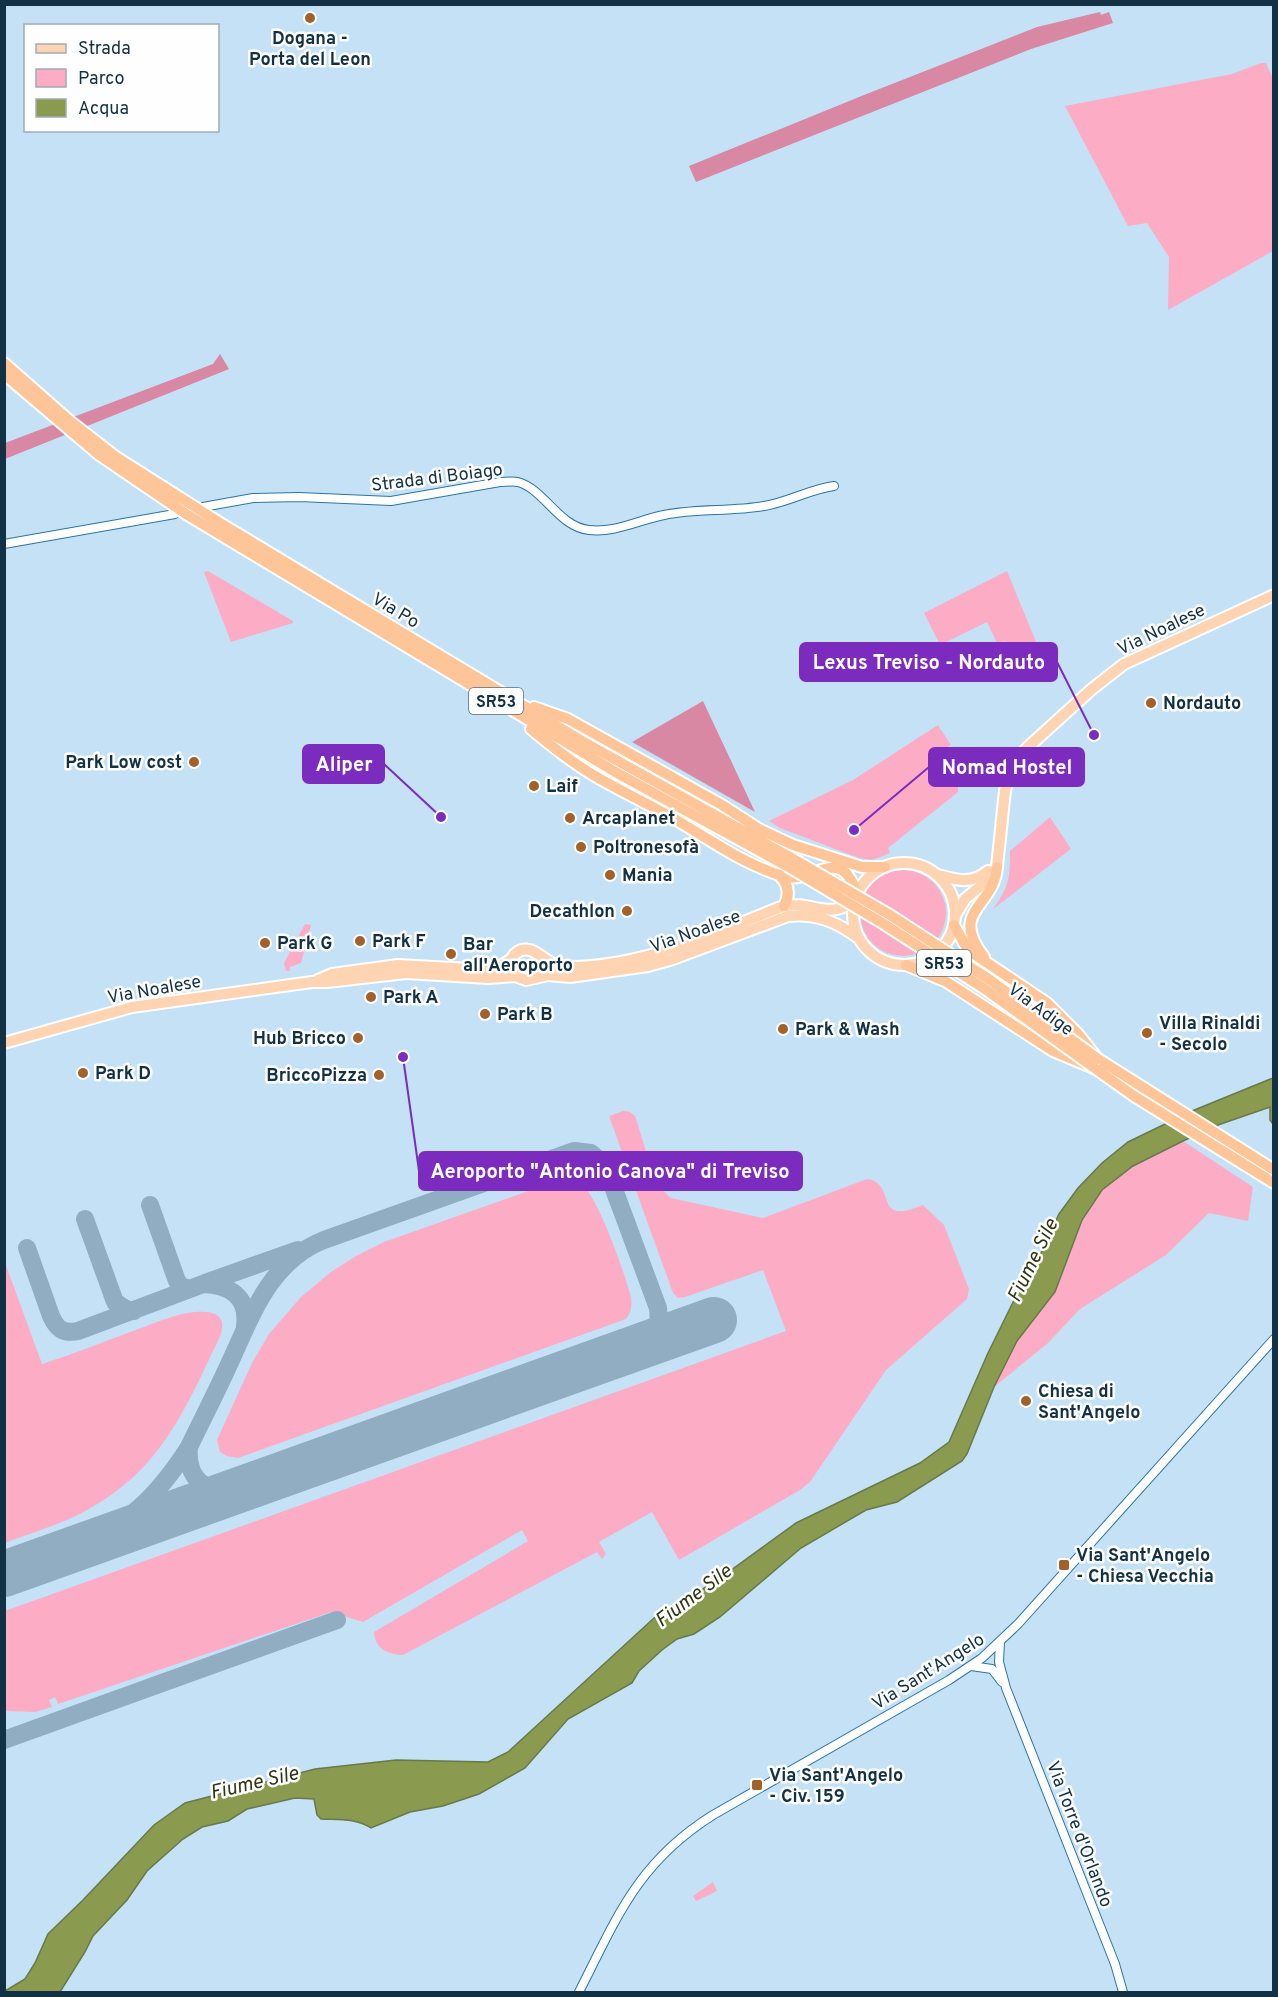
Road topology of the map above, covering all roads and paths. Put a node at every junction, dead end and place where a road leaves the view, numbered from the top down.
1 (4, 363) edge
2 (4, 374) edge
3 (834, 486) dead end
4 (202, 507) dead end
5 (175, 514) dead end
6 (4, 544) edge
7 (1274, 595) edge
8 (506, 702) junction
9 (1014, 763) junction
10 (789, 861) joint
11 (885, 867) junction
12 (997, 867) junction
13 (937, 875) junction
14 (780, 876) junction
15 (856, 897) junction
16 (784, 906) junction
17 (955, 921) junction
18 (860, 939) junction
19 (538, 956) junction
20 (512, 959) junction
21 (988, 962) junction
22 (906, 965) junction
23 (515, 976) junction
24 (534, 977) junction
25 (312, 982) junction
26 (4, 1043) edge
27 (1097, 1064) junction
28 (1274, 1170) edge
29 (1274, 1183) edge
30 (1274, 1339) edge
31 (1000, 1642) junction
32 (987, 1654) junction
33 (999, 1662) junction
34 (971, 1666) junction
35 (995, 1671) junction
36 (1006, 1688) junction
37 (579, 1992) edge
38 (1123, 1992) edge

1 - 8 highway, Via Po / SR53
2 - 8 highway, Via Po / SR53
3 - 4 street, Strada di Boiago
5 - 6 street
7 - 9 main road, Via Noalese
8 - 10 highway, Via Po / SR53
8 - 11 highway
8 - 14 highway
9 - 12 main road, Via Noalese
9 - 13 main road
10 - 27 highway, Via Adige / SR53, bridge
11 - 13 main road
11 - 15 main road, Via Noalese
12 - 17 main road
12 - 21 highway
13 - 17 main road
14 - 15 highway
14 - 16 highway
15 - 16 main road, Via Noalese
15 - 18 main road
16 - 19 main road, Via Noalese
17 - 21 highway
17 - 22 main road
18 - 22 main road, Via Noalese
18 - 24 main road, Via Noalese
19 - 20 main road
19 - 24 main road
20 - 23 main road
20 - 25 main road, Via Noalese
21 - 27 highway, bridge
22 - 27 highway, bridge
23 - 24 main road
23 - 25 main road, Via Noalese
25 - 26 main road, Via Noalese
27 - 28 highway, Via Adige / SR53
27 - 29 highway, Via Adige / SR53
30 - 31 street, Via Sant'Angelo
31 - 32 street, Via Sant'Angelo
31 - 33 street, Via Torre d'Orlando
32 - 33 street
32 - 34 street, Via Sant'Angelo
32 - 35 street, Via Torre d'Orlando
33 - 36 street, Via Torre d'Orlando
34 - 35 street
34 - 37 street, Via Sant'Angelo
35 - 36 street, Via Torre d'Orlando
36 - 38 street, Via Torre d'Orlando

